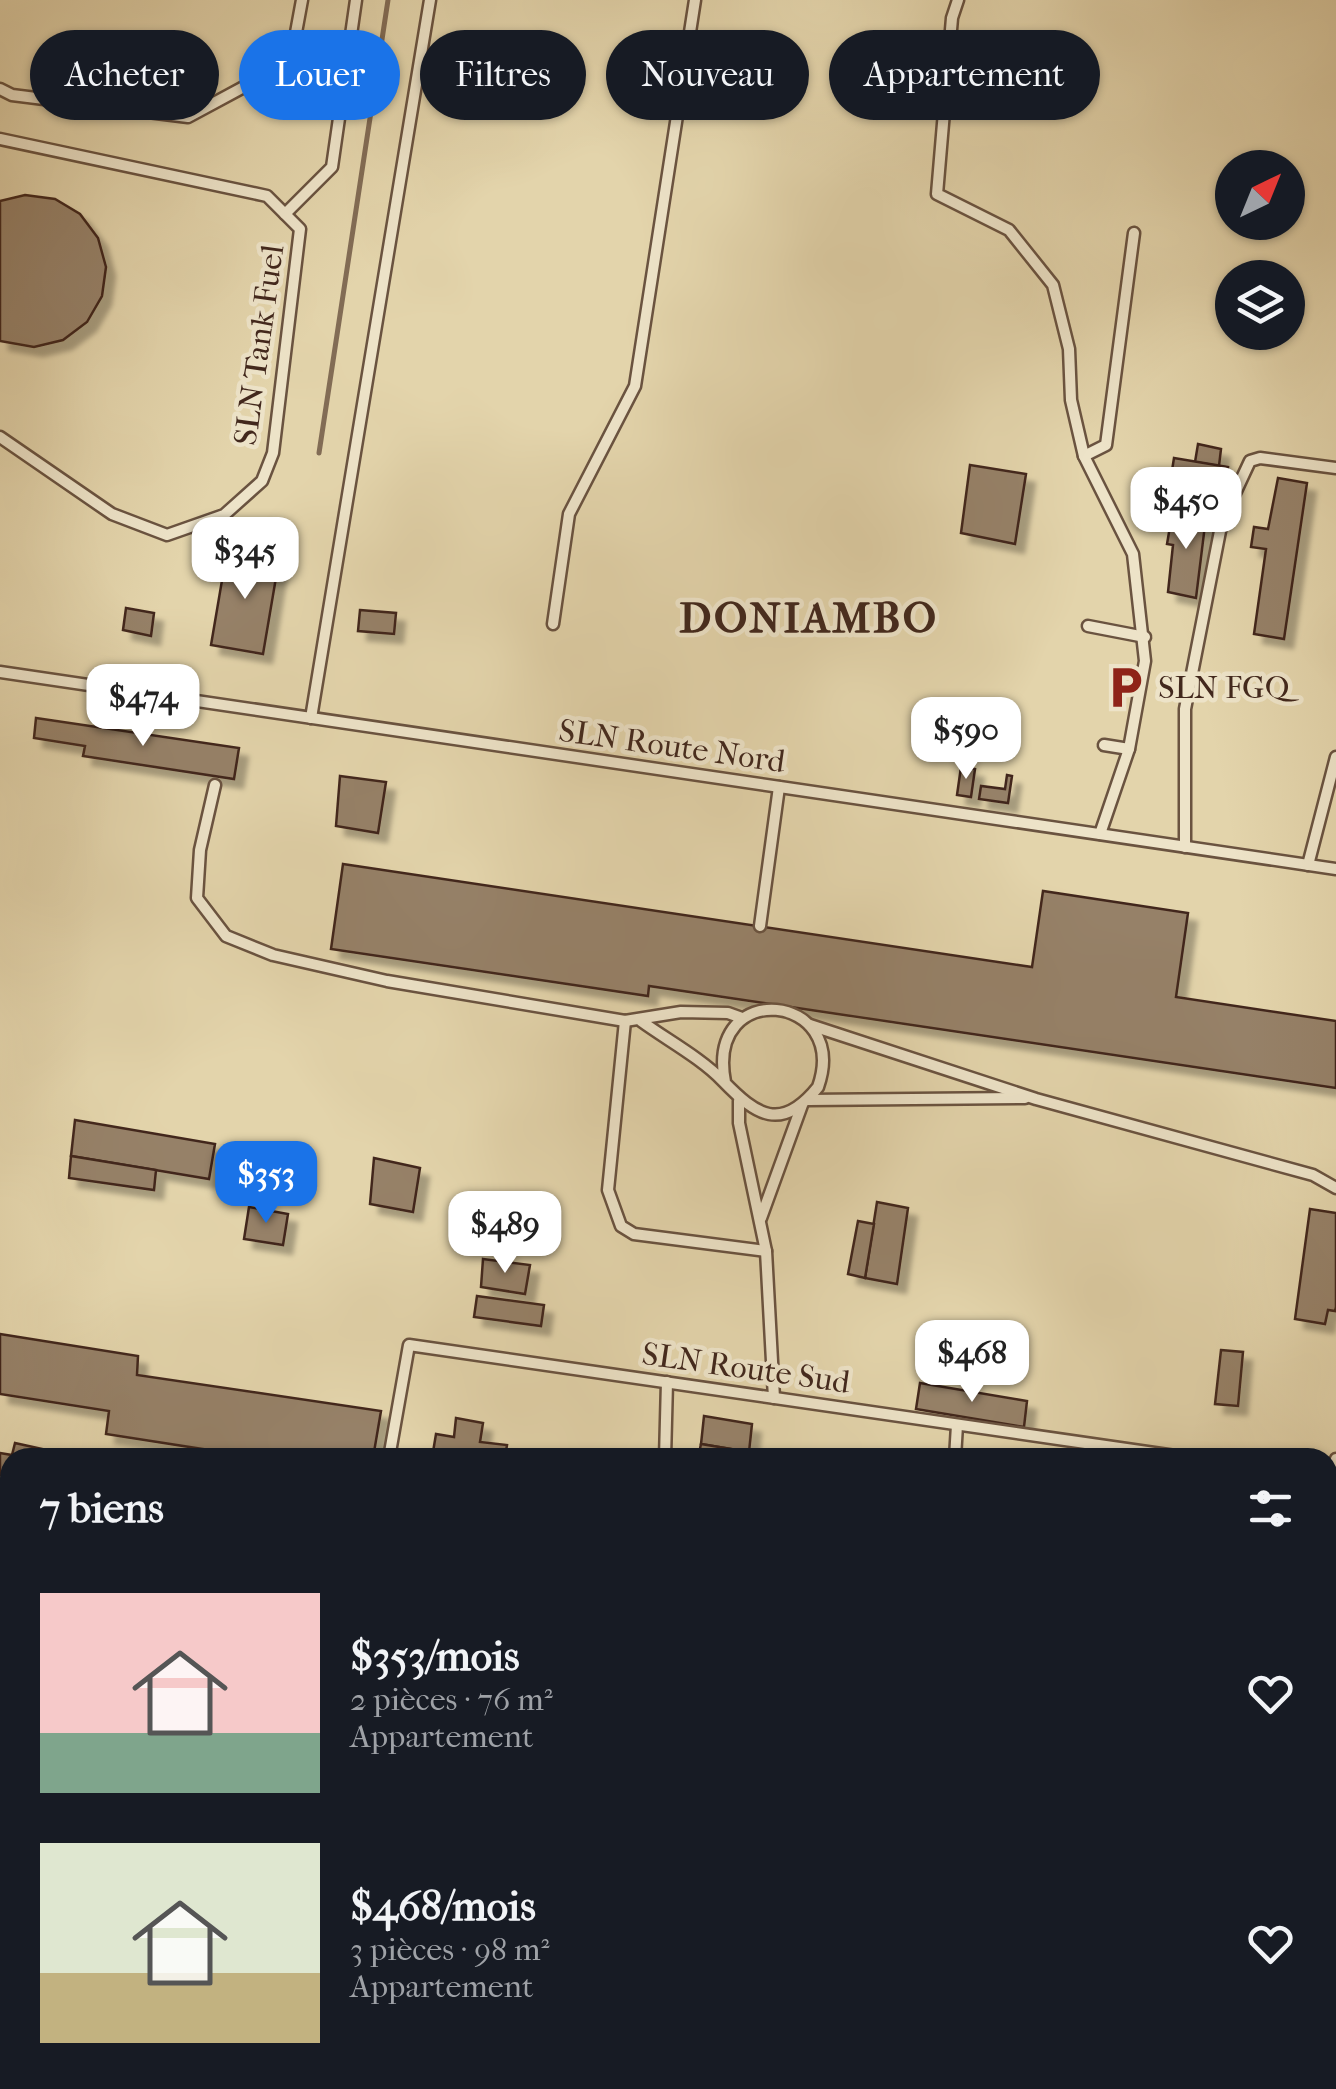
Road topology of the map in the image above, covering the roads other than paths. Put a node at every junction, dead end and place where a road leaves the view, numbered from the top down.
1 (302, 0) edge
2 (356, 0) edge
3 (430, 0) edge
4 (695, 0) edge
5 (958, 0) edge
6 (296, 30) edge
7 (352, 30) edge
8 (0, 88) edge
9 (239, 90) edge
10 (339, 120) edge
11 (0, 139) edge
12 (285, 214) junction
13 (1134, 232) dead end
14 (0, 437) edge
15 (1084, 456) junction
16 (1336, 468) edge
17 (553, 624) dead end
18 (1088, 626) dead end
19 (1145, 637) junction
20 (0, 672) edge
21 (311, 718) junction
22 (1104, 745) dead end
23 (1129, 749) junction
24 (1336, 756) edge
25 (215, 786) dead end
26 (779, 787) junction
27 (1100, 834) junction
28 (1185, 847) junction
29 (1308, 865) junction
30 (1336, 869) edge
31 (760, 926) dead end
32 (742, 1018) junction
33 (625, 1021) junction
34 (641, 1021) junction
35 (810, 1024) junction
36 (724, 1082) junction
37 (1036, 1098) junction
38 (739, 1101) junction
39 (805, 1102) junction
40 (1336, 1188) edge
41 (761, 1219) junction
42 (766, 1251) junction
43 (667, 1382) junction
44 (774, 1398) junction
45 (958, 1425) junction
46 (392, 1448) edge
47 (665, 1448) edge
48 (956, 1448) edge
49 (1105, 1448) edge

1 - 6 lane
2 - 7 lane
3 - 21 lane
4 - 17 lane
5 - 15 lane
8 - 9 lane
10 - 12 lane
11 - 12 lane, SLN Tank Fuel
12 - 14 lane, SLN Tank Fuel
13 - 15 lane
15 - 19 lane
16 - 28 lane
18 - 19 lane
19 - 23 lane
20 - 21 lane, SLN Route Nord
21 - 26 lane, SLN Route Nord
22 - 23 lane
23 - 27 lane
24 - 29 lane
25 - 33 lane
26 - 27 lane, SLN Route Nord
26 - 31 lane
27 - 28 lane, SLN Route Nord
28 - 29 lane, SLN Route Nord
29 - 30 lane, SLN Route Nord
32 - 34 lane
32 - 35 lane
32 - 36 lane
33 - 34 lane
33 - 42 lane
34 - 36 lane
35 - 37 lane
35 - 39 lane
36 - 38 lane
37 - 39 lane
37 - 40 lane
38 - 39 lane
38 - 41 lane
39 - 41 lane
41 - 42 lane
42 - 44 lane
43 - 44 lane, SLN Route Sud
43 - 46 lane, SLN Route Sud
43 - 47 lane
44 - 45 lane, SLN Route Sud
45 - 48 lane
45 - 49 lane, SLN Route Sud

